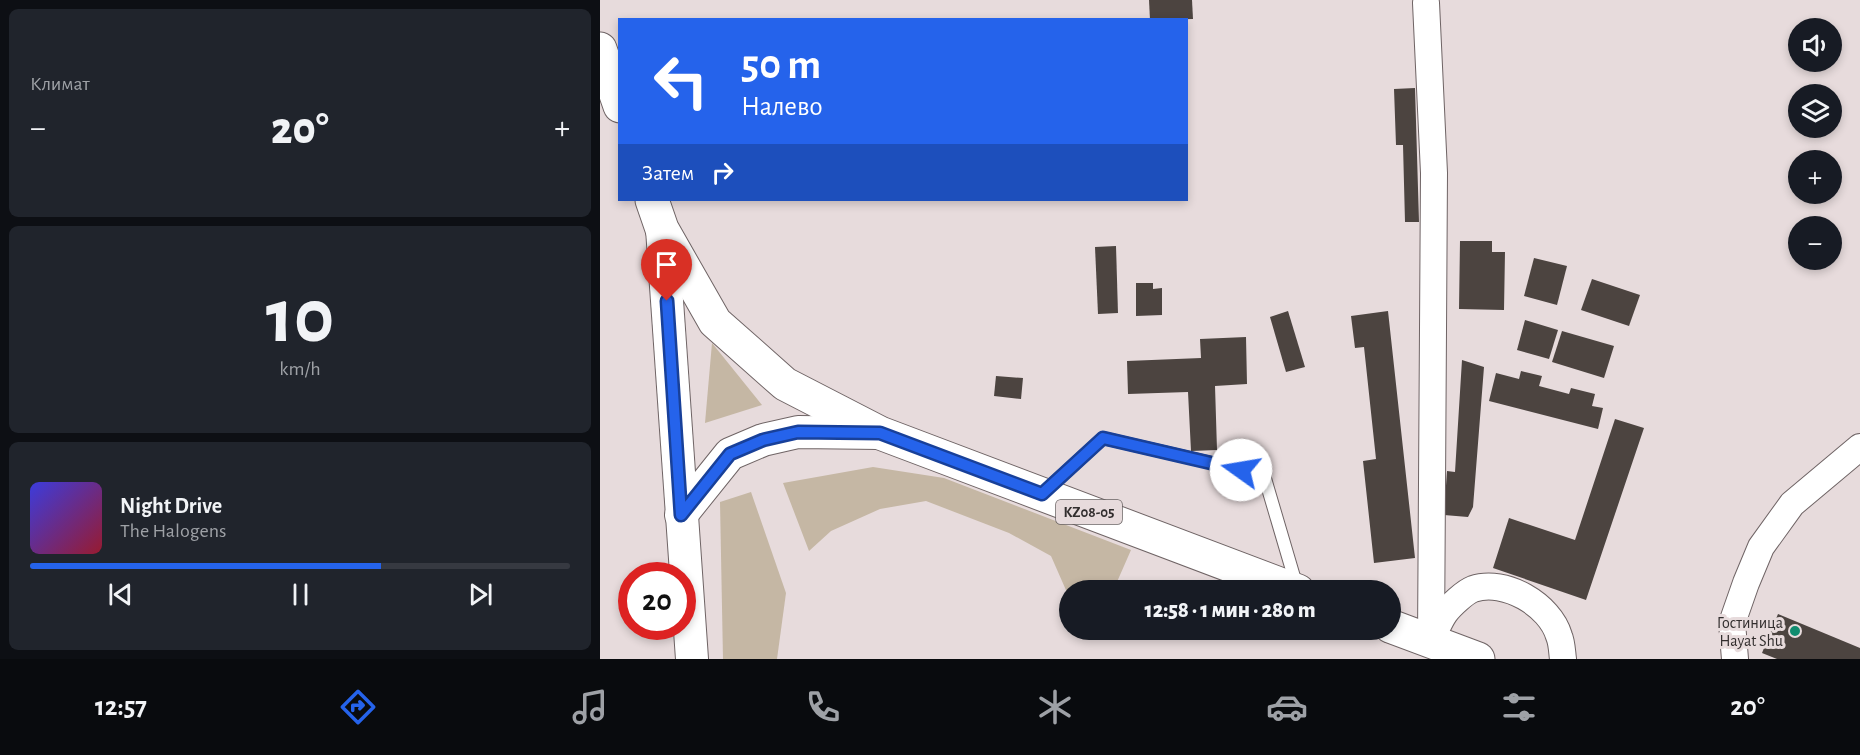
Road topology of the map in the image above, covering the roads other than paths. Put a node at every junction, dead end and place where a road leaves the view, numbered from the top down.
1 (1426, 3) dead end
2 (600, 49) edge
3 (618, 100) edge
4 (657, 214) edge
5 (880, 433) junction
6 (1860, 447) edge
7 (1042, 494) junction
8 (681, 515) junction
9 (1269, 580) edge
10 (1295, 580) edge
11 (1401, 630) edge
12 (1431, 641) junction
13 (692, 659) edge
14 (1478, 659) edge
15 (1563, 659) edge
16 (1735, 659) edge

1 - 12 street
2 - 3 main road
4 - 5 main road, KZ08-05
4 - 8 street
5 - 7 main road, KZ08-05
5 - 8 street
6 - 16 street
7 - 9 main road, KZ08-05
7 - 10 lane
8 - 13 street
11 - 12 main road
12 - 14 main road
12 - 15 street

